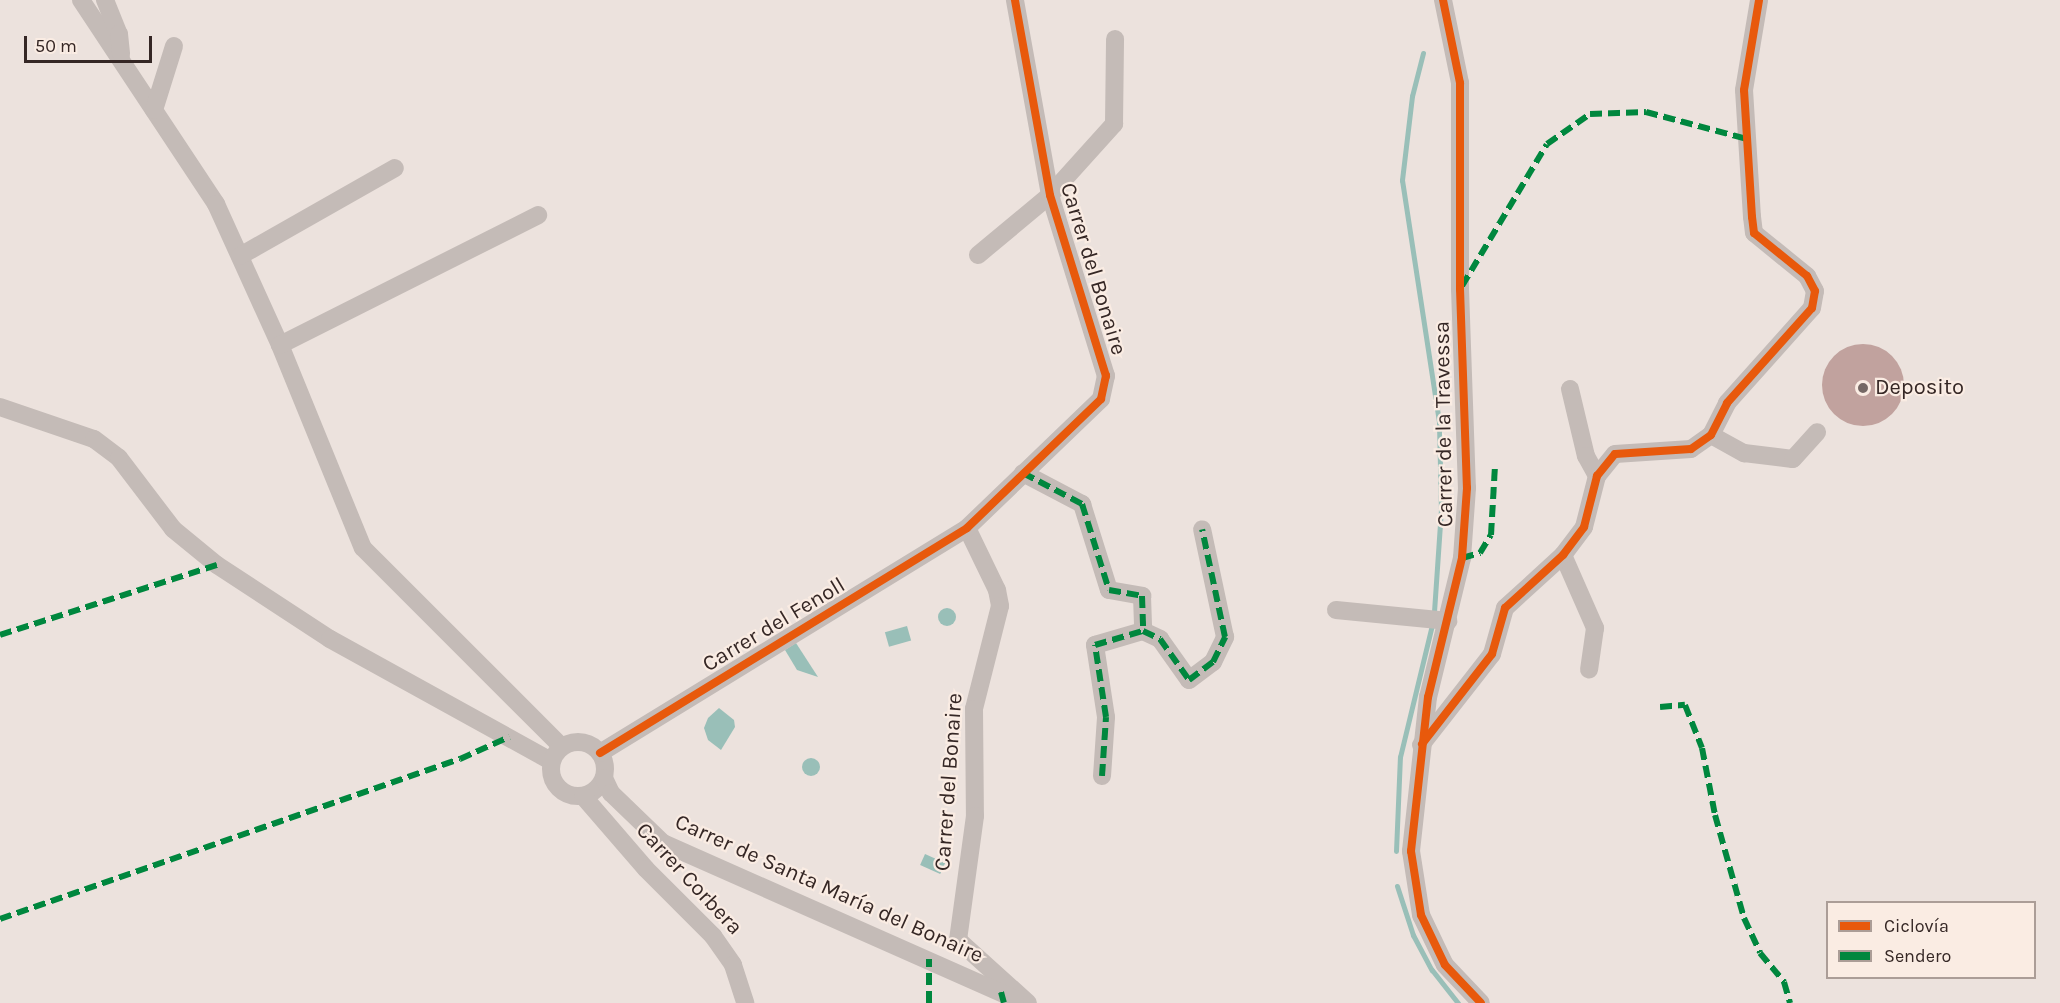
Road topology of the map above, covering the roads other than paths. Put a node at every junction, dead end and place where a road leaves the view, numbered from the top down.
1 (81, 0) edge
2 (105, 0) edge
3 (1014, 0) edge
4 (1443, 0) edge
5 (1759, 0) edge
6 (1115, 39) dead end
7 (174, 46) dead end
8 (122, 59) junction
9 (154, 110) junction
10 (396, 168) dead end
11 (1050, 195) junction
12 (538, 215) dead end
13 (978, 255) dead end
14 (240, 256) junction
15 (280, 345) junction
16 (1570, 389) dead end
17 (0, 407) edge
18 (1817, 432) dead end
19 (1711, 435) junction
20 (1023, 473) junction
21 (1597, 476) junction
22 (967, 528) junction
23 (1202, 529) dead end
24 (1563, 555) junction
25 (1336, 610) dead end
26 (1448, 621) junction
27 (1143, 631) junction
28 (1589, 670) dead end
29 (1420, 746) junction
30 (556, 753) junction
31 (600, 753) junction
32 (1102, 776) dead end
33 (604, 778) junction
34 (583, 796) junction
35 (745, 1003) edge
36 (1022, 1003) edge
37 (1028, 1003) edge
38 (1481, 1003) edge

1 - 8 street
2 - 8 street
3 - 11 street, Carrer del Bonaire
4 - 26 street, Carrer de la Travessa
5 - 19 street
6 - 11 street
7 - 9 street
8 - 9 street
9 - 14 street
10 - 14 street
11 - 13 street
11 - 20 street, Carrer del Bonaire
12 - 15 street
14 - 15 street
15 - 30 street
16 - 21 street
17 - 30 street
18 - 19 street
19 - 21 street
20 - 22 street, Carrer del Bonaire
20 - 27 street
21 - 24 street
22 - 31 street, Carrer del Fenoll
22 - 37 street, Carrer del Bonaire
23 - 27 street
24 - 28 street
24 - 29 street
25 - 26 street
26 - 29 street, Carrer de la Travessa
27 - 32 street
29 - 38 street, Carrer de la Travessa
30 - 31 street
30 - 34 street
31 - 33 street
33 - 34 street
33 - 36 street, Carrer de Santa María del Bonaire
34 - 35 street, Carrer Corbera

